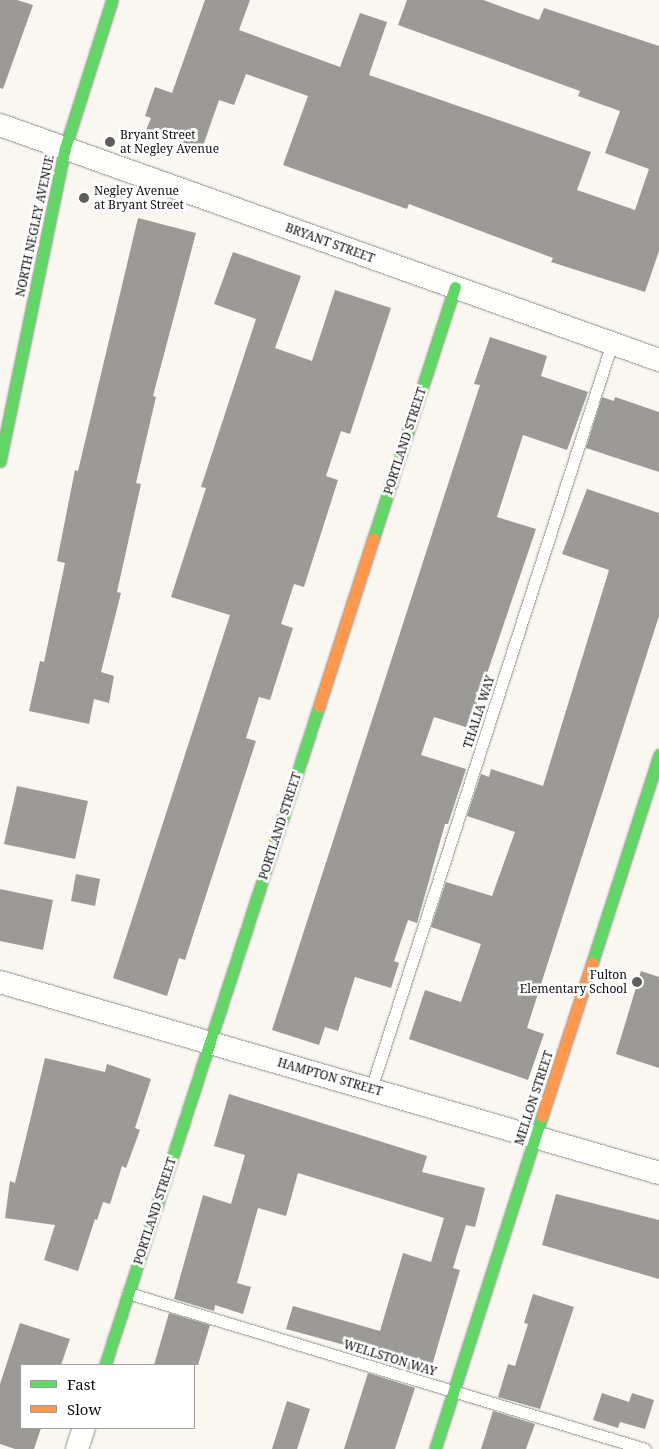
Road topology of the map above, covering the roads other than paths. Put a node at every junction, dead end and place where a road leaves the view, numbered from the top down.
1 (112, 0) edge
2 (0, 125) edge
3 (65, 148) junction
4 (455, 287) junction
5 (612, 343) junction
6 (659, 360) edge
7 (0, 461) edge
8 (659, 755) edge
9 (0, 982) edge
10 (210, 1042) junction
11 (371, 1089) junction
12 (536, 1137) junction
13 (659, 1173) edge
14 (128, 1293) junction
15 (105, 1364) edge
16 (453, 1392) junction
17 (84, 1429) edge
18 (77, 1449) edge
19 (435, 1449) edge
20 (645, 1449) edge

1 - 3 street, NORTH NEGLEY AVENUE
2 - 3 street, BRYANT STREET
3 - 4 street, BRYANT STREET
3 - 7 street, NORTH NEGLEY AVENUE
4 - 5 street, BRYANT STREET
4 - 10 street, PORTLAND STREET
5 - 6 street, BRYANT STREET
5 - 11 lane, THALIA WAY
8 - 12 street, MELLON STREET
9 - 10 street, HAMPTON STREET
10 - 11 street, HAMPTON STREET
10 - 14 street, PORTLAND STREET
11 - 12 street, HAMPTON STREET
12 - 13 street, HAMPTON STREET
12 - 16 street, MELLON STREET
14 - 15 street, PORTLAND STREET
14 - 16 lane, WELLSTON WAY
16 - 19 street, MELLON STREET
16 - 20 lane, WELLSTON WAY
17 - 18 street

